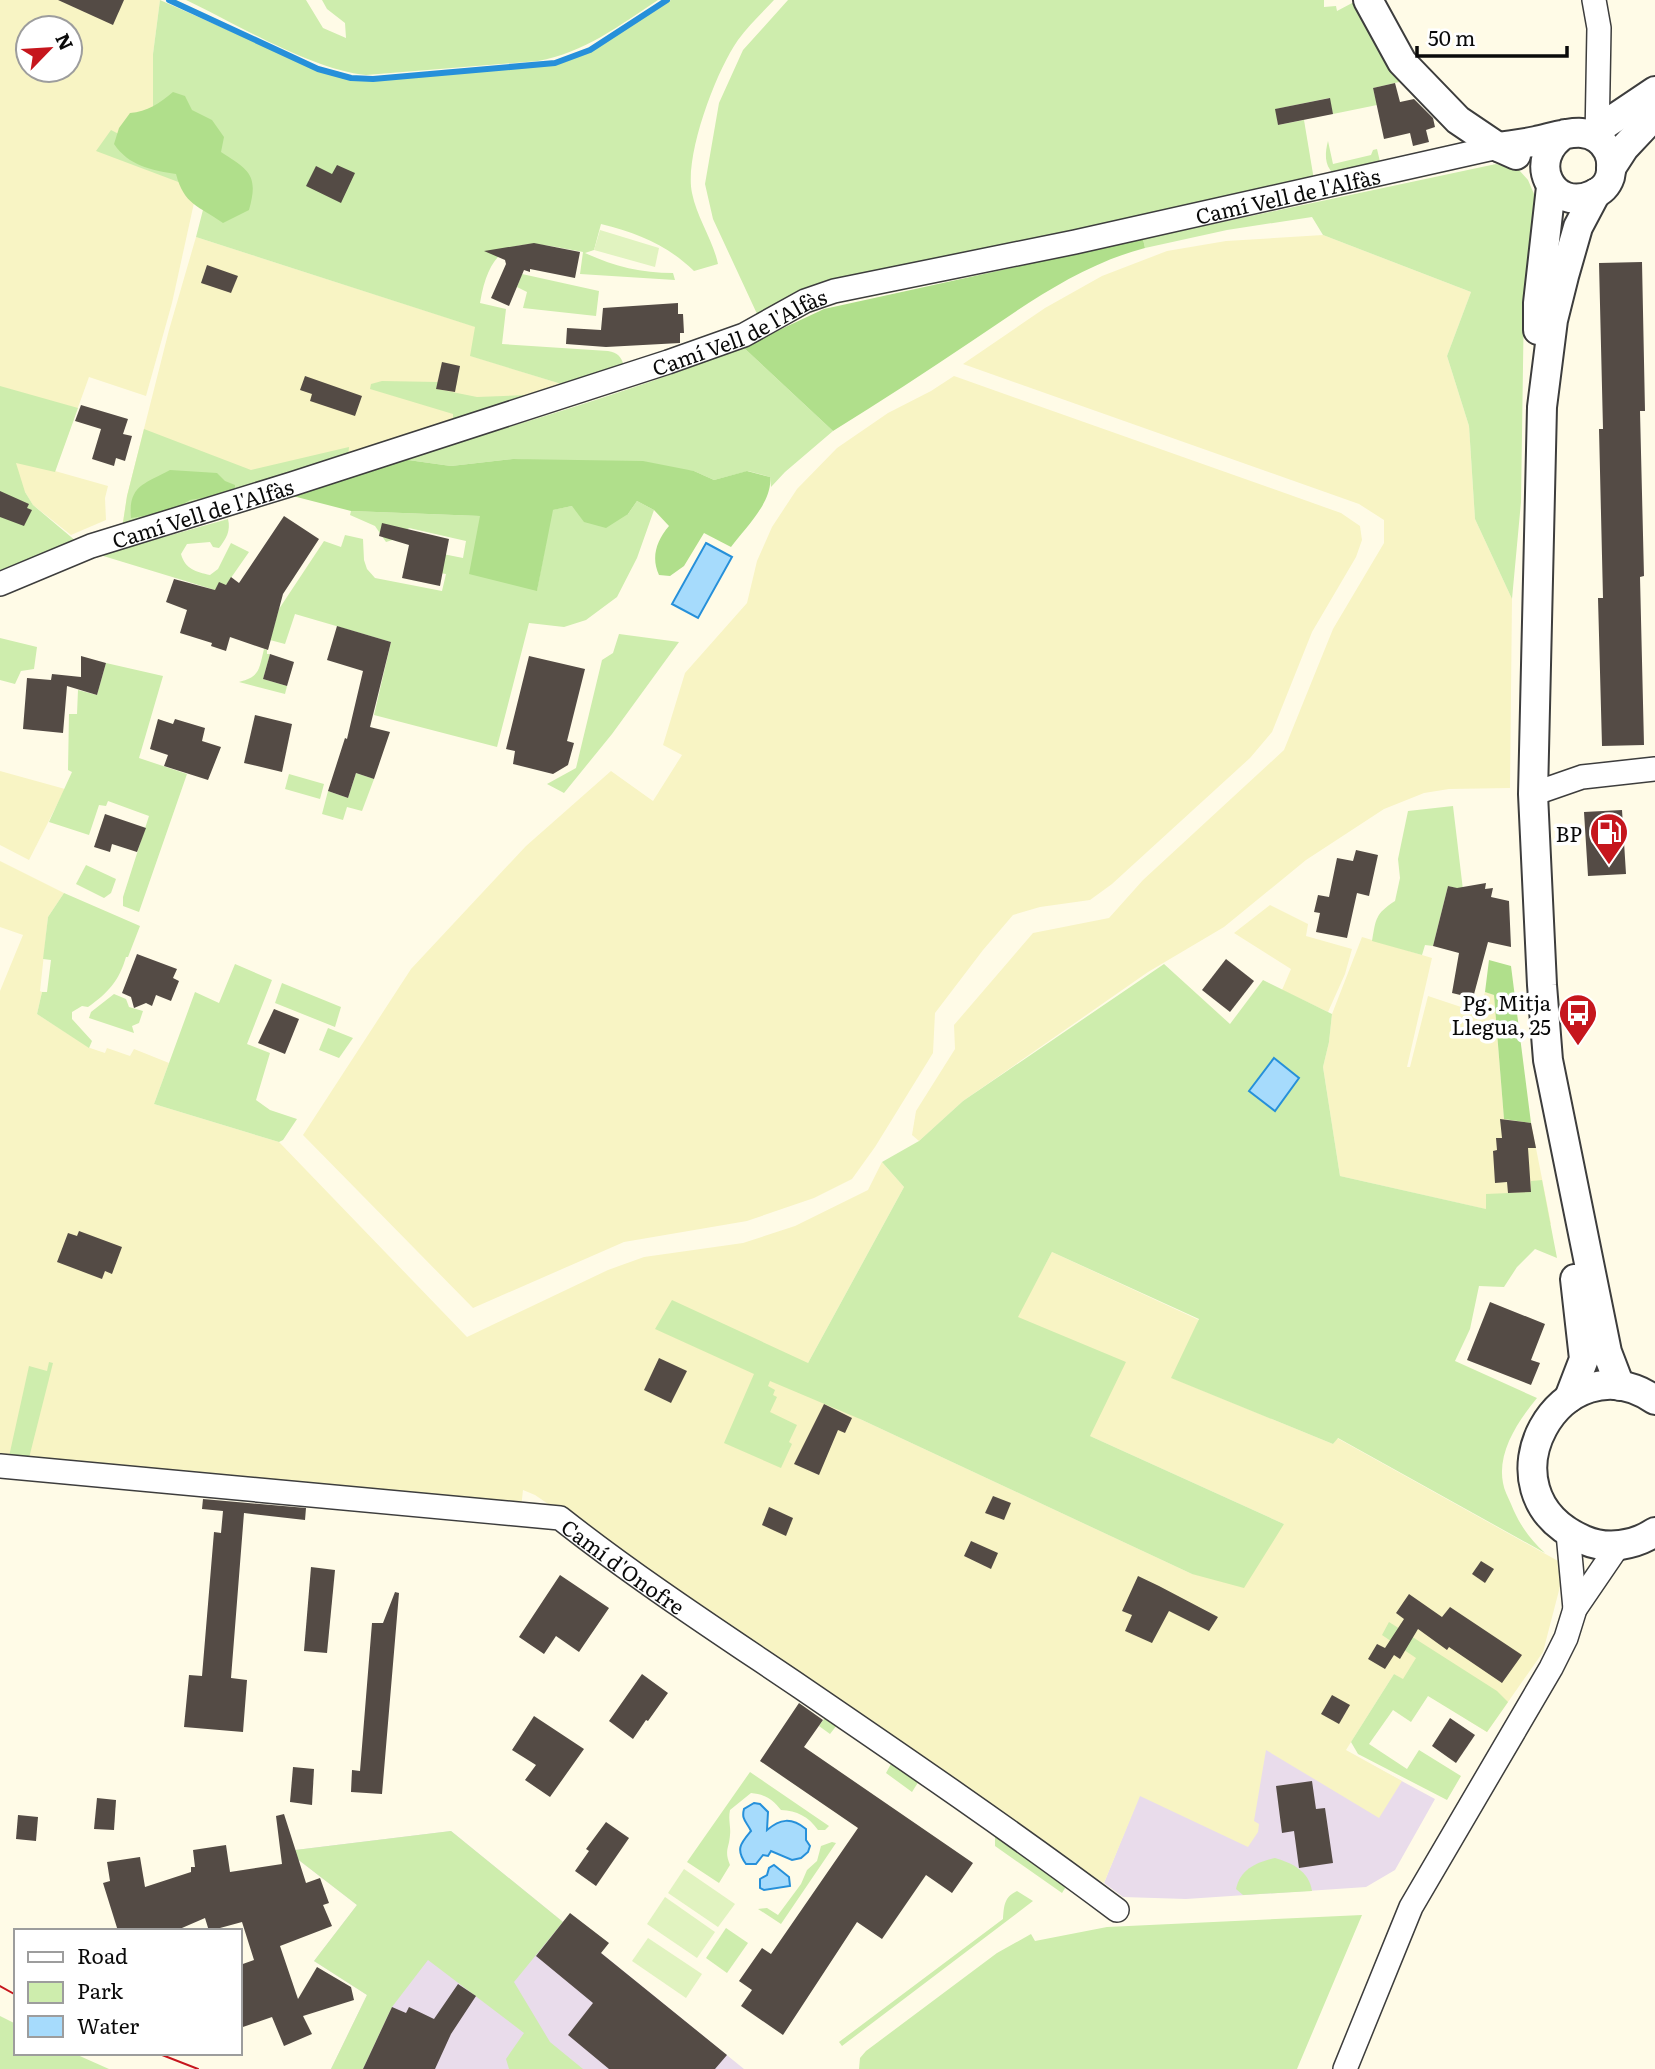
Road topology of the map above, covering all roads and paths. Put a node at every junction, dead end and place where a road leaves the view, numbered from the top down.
1 (1368, 0) edge
2 (1594, 0) edge
3 (1655, 91) edge
4 (1655, 116) edge
5 (1588, 134) junction
6 (1498, 147) junction
7 (1611, 168) junction
8 (1549, 182) junction
9 (1596, 193) junction
10 (1542, 407) junction
11 (0, 584) edge
12 (1655, 769) edge
13 (1533, 794) junction
14 (1559, 1119) junction
15 (1620, 1386) junction
16 (1569, 1398) junction
17 (1655, 1399) edge
18 (0, 1466) edge
19 (1655, 1532) edge
20 (1568, 1533) junction
21 (1618, 1546) junction
22 (1575, 1609) junction
23 (1116, 1910) dead end
24 (1345, 2069) edge

1 - 6 street
2 - 5 street
3 - 5 street
4 - 7 street
5 - 6 street
5 - 7 street
5 - 8 street
6 - 8 street
6 - 11 street, Camí Vell de l'Alfàs
7 - 9 street
8 - 9 street
8 - 10 street
9 - 10 street
10 - 13 street
12 - 13 street
13 - 14 street
14 - 15 street
14 - 16 street
15 - 16 street
15 - 17 street
16 - 20 street
18 - 23 street, Camí d'Onofre
19 - 21 street
20 - 21 street
20 - 22 street
21 - 22 street
22 - 24 street

